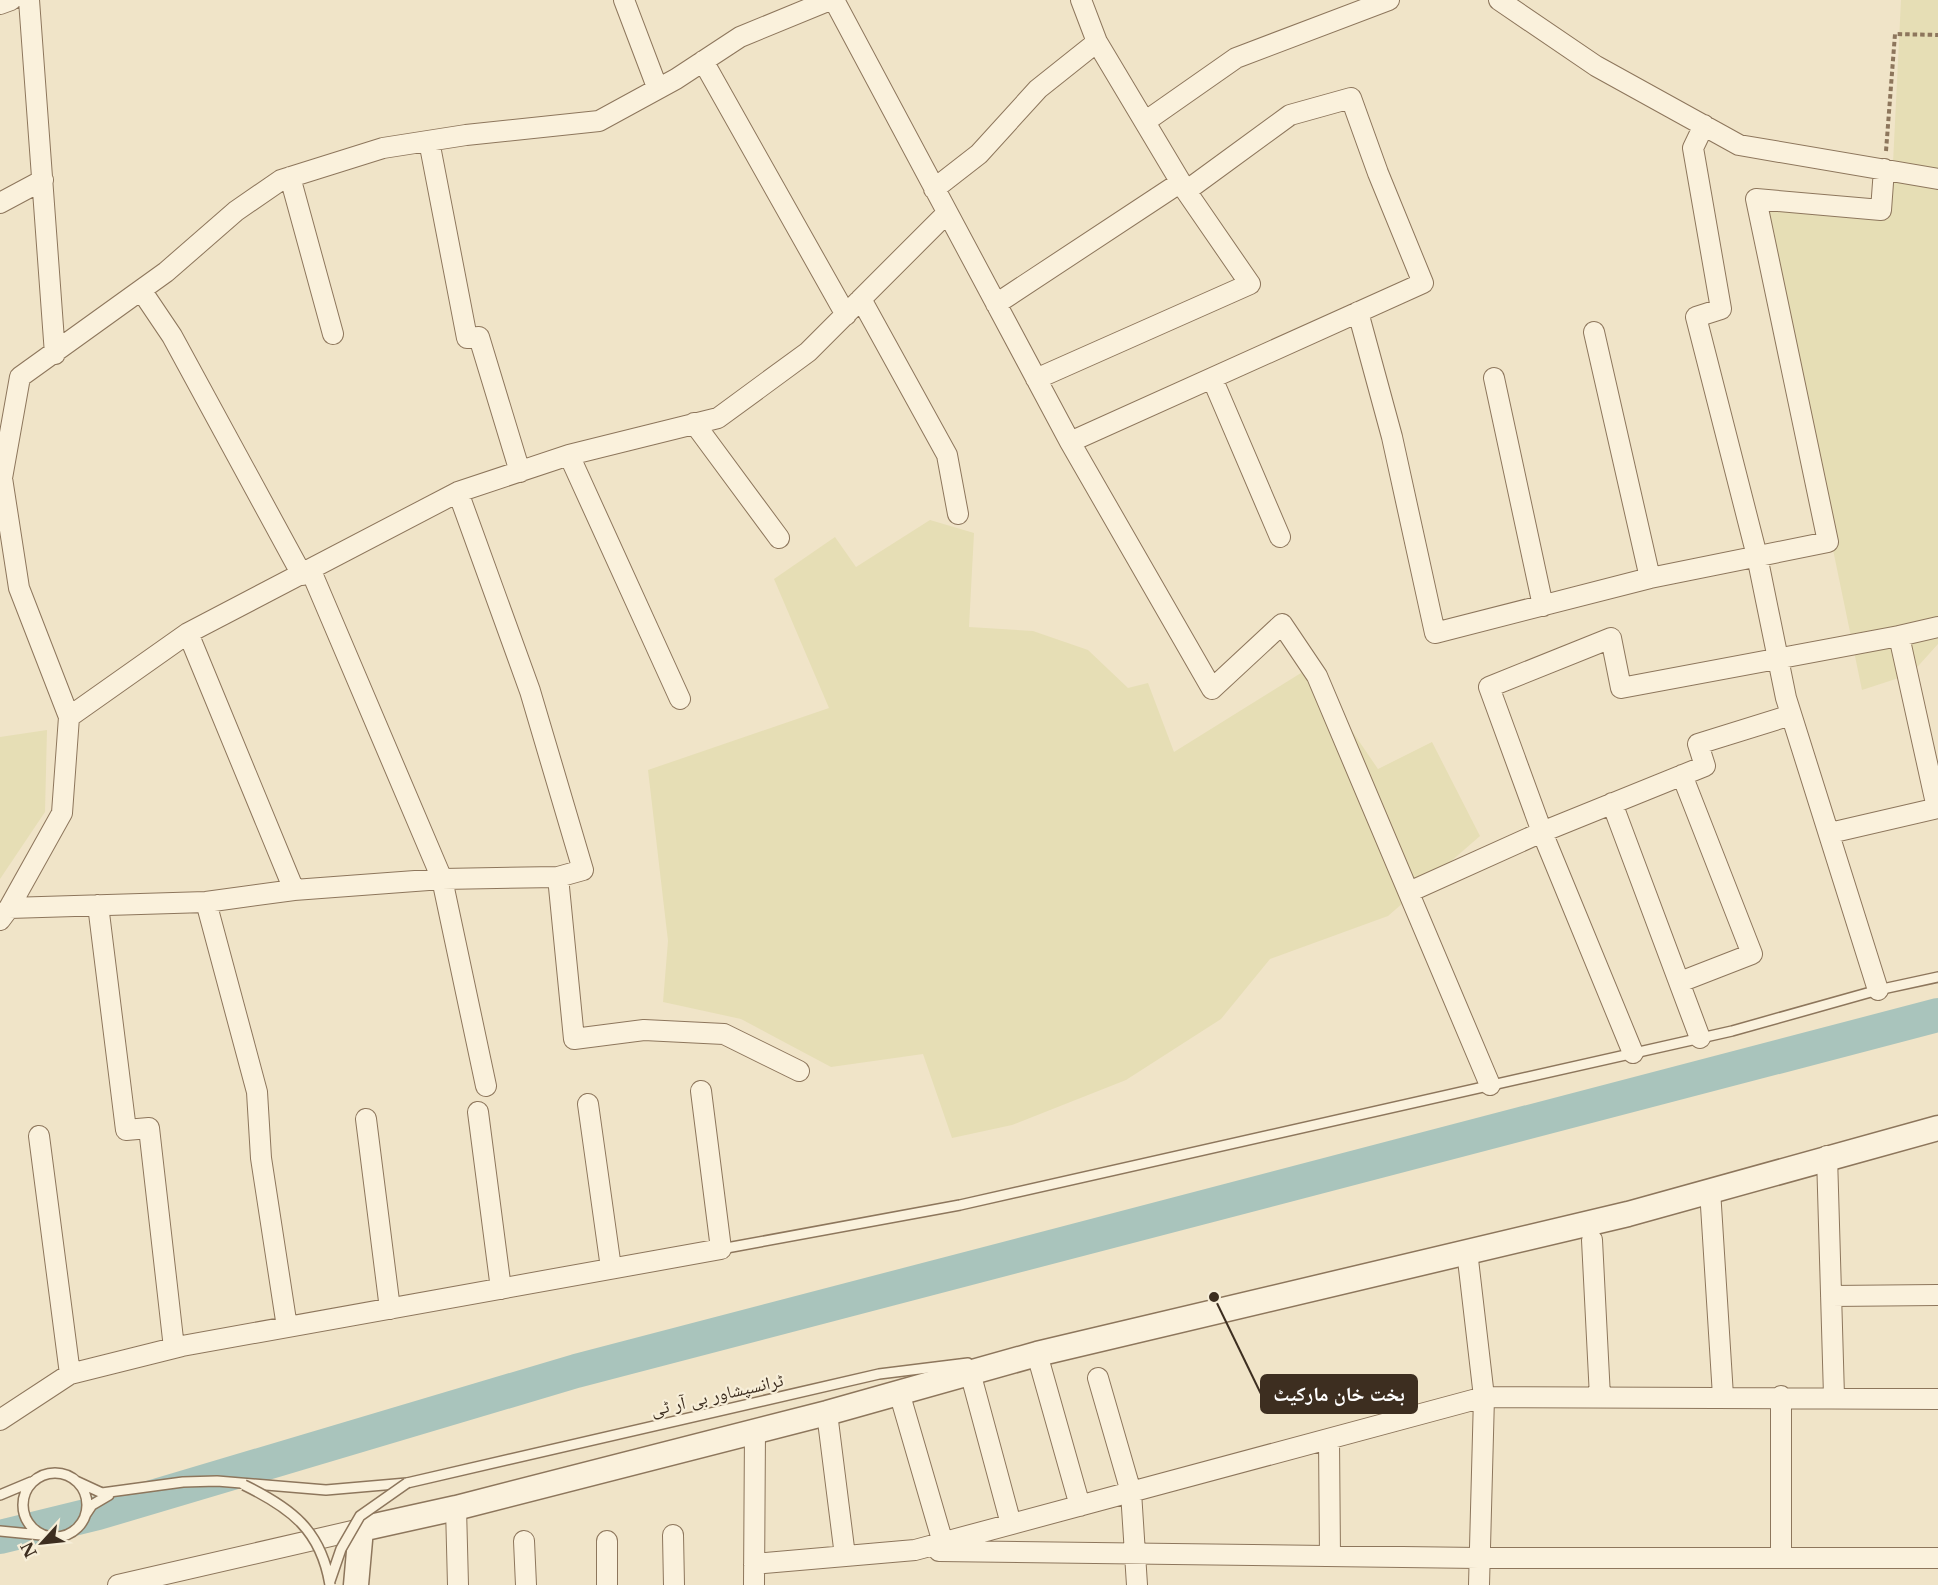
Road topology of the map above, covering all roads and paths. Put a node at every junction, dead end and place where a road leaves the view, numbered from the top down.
1 (11, 0) edge
2 (29, 0) edge
3 (624, 0) edge
4 (832, 0) edge
5 (1081, 0) edge
6 (1389, 0) edge
7 (1499, 0) edge
8 (0, 4) edge
9 (1938, 35) edge
10 (1097, 42) junction
11 (703, 61) junction
12 (657, 87) junction
13 (1146, 121) junction
14 (1704, 125) junction
15 (429, 141) junction
16 (1884, 169) junction
17 (290, 177) junction
18 (1938, 179) edge
19 (43, 180) junction
20 (1184, 187) junction
21 (934, 189) junction
22 (0, 203) edge
23 (947, 213) junction
24 (141, 290) junction
25 (861, 299) junction
26 (996, 304) junction
27 (1358, 312) junction
28 (846, 315) junction
29 (1594, 332) dead end
30 (333, 334) dead end
31 (55, 354) junction
32 (1212, 378) junction
33 (1494, 378) dead end
34 (1036, 379) junction
35 (6, 415) edge
36 (694, 423) junction
37 (1070, 442) junction
38 (569, 455) junction
39 (520, 472) junction
40 (458, 492) junction
41 (958, 514) dead end
42 (1280, 537) dead end
43 (779, 538) dead end
44 (1757, 556) junction
45 (307, 573) junction
46 (1650, 578) junction
47 (1543, 606) junction
48 (1938, 627) edge
49 (188, 633) junction
50 (1899, 636) junction
51 (1777, 657) junction
52 (680, 699) dead end
53 (1791, 715) junction
54 (69, 717) junction
55 (1682, 775) junction
56 (1612, 803) junction
57 (1938, 808) edge
58 (1542, 832) junction
59 (1830, 833) junction
60 (558, 877) junction
61 (442, 879) junction
62 (294, 890) junction
63 (1409, 892) junction
64 (206, 902) junction
65 (98, 905) junction
66 (5, 914) edge
67 (1938, 977) edge
68 (1680, 982) junction
69 (1878, 990) junction
70 (1700, 1038) junction
71 (1633, 1053) junction
72 (799, 1071) dead end
73 (1490, 1085) junction
74 (486, 1086) dead end
75 (701, 1091) dead end
76 (588, 1104) dead end
77 (478, 1112) dead end
78 (366, 1119) dead end
79 (1938, 1128) edge
80 (39, 1136) dead end
81 (1827, 1156) junction
82 (1710, 1190) junction
83 (1592, 1240) dead end
84 (722, 1249) junction
85 (1467, 1251) junction
86 (611, 1268) junction
87 (501, 1289) junction
88 (1938, 1295) edge
89 (1831, 1296) junction
90 (390, 1309) junction
91 (287, 1327) junction
92 (174, 1348) junction
93 (1037, 1354) junction
94 (970, 1372) junction
95 (70, 1374) junction
96 (1098, 1378) dead end
97 (899, 1392) junction
98 (1723, 1396) junction
99 (1780, 1396) junction
100 (1834, 1396) junction
101 (1484, 1397) junction
102 (1600, 1397) junction
103 (1938, 1399) edge
104 (827, 1413) junction
105 (0, 1420) edge
106 (755, 1431) junction
107 (1329, 1439) junction
108 (35, 1480) junction
109 (76, 1481) junction
110 (407, 1483) junction
111 (244, 1485) junction
112 (1131, 1492) junction
113 (114, 1493) junction
114 (0, 1495) edge
115 (1080, 1506) junction
116 (456, 1508) junction
117 (85, 1516) junction
118 (1011, 1524) junction
119 (361, 1529) junction
120 (0, 1531) edge
121 (43, 1535) junction
122 (673, 1535) dead end
123 (524, 1541) dead end
124 (607, 1541) dead end
125 (943, 1543) junction
126 (915, 1550) junction
127 (1136, 1553) junction
128 (845, 1556) junction
129 (1330, 1556) junction
130 (1478, 1558) junction
131 (1781, 1558) junction
132 (1938, 1558) edge
133 (754, 1564) junction
134 (330, 1584) edge
135 (118, 1585) edge
136 (356, 1585) edge
137 (458, 1585) edge
138 (526, 1585) edge
139 (607, 1585) edge
140 (674, 1585) edge
141 (754, 1585) edge
142 (1137, 1585) edge
143 (1479, 1585) edge

1 - 8 street
2 - 19 street
3 - 12 street
4 - 11 street
4 - 21 street
5 - 10 street
6 - 13 street
7 - 14 street
9 - 16 path
10 - 13 street
10 - 21 street
11 - 12 street
11 - 28 street
12 - 15 street
13 - 20 street
14 - 16 street
14 - 44 street
15 - 17 street
15 - 39 street
16 - 18 street
16 - 44 street
17 - 24 street
17 - 30 street
19 - 22 street
19 - 31 street
20 - 26 street
20 - 27 street
20 - 34 street
21 - 23 street
23 - 25 street
23 - 26 street
24 - 31 street
24 - 45 street
25 - 28 street
25 - 41 street
26 - 34 street
27 - 32 street
27 - 47 street
28 - 36 street
29 - 46 street
31 - 35 street
32 - 37 street
32 - 42 street
33 - 47 street
34 - 37 street
35 - 54 street
36 - 38 street
36 - 43 street
37 - 63 street
38 - 39 street
38 - 52 street
39 - 40 street
40 - 45 street
40 - 60 street
44 - 46 street
44 - 51 street
45 - 49 street
45 - 61 street
46 - 47 street
48 - 50 street
49 - 54 street
49 - 62 street
50 - 51 street
50 - 57 street
51 - 53 street
51 - 58 street
53 - 55 street
53 - 59 street
54 - 66 street
55 - 56 street
55 - 68 street
56 - 58 street
56 - 68 street
57 - 59 street
58 - 63 street
58 - 71 street
59 - 69 street
60 - 61 street
60 - 72 street
61 - 62 street
61 - 74 street
62 - 64 street
63 - 73 street
64 - 65 street
64 - 91 street
65 - 66 street
65 - 92 street
67 - 69 lane
68 - 70 street
69 - 70 lane
70 - 71 lane
71 - 73 lane
73 - 84 lane
75 - 84 street
76 - 86 street
77 - 87 street
78 - 90 street
79 - 81 street
80 - 95 street
81 - 82 street
81 - 89 street
82 - 85 street
82 - 98 street
83 - 102 street
84 - 86 street
85 - 93 street
85 - 101 street
86 - 87 street
87 - 90 street
88 - 89 street
89 - 100 street
90 - 91 street
91 - 92 street
92 - 95 street
93 - 94 street
93 - 110 lane, ٹرانسپشاور بی آر ٹی
93 - 115 street
94 - 97 street
94 - 118 street
95 - 105 street
96 - 112 street
97 - 104 street
97 - 125 street
98 - 99 street
98 - 102 street
99 - 100 street
99 - 131 street
100 - 103 street
101 - 102 street
101 - 107 street
101 - 130 street
104 - 106 street
104 - 128 street
106 - 116 street
106 - 133 street
107 - 112 street
107 - 129 street
108 - 109 lane
108 - 114 lane
108 - 121 lane
109 - 113 lane
109 - 117 lane
110 - 111 lane, ٹرانسپشاور بی آر ٹی, bridge
110 - 134 lane, ٹرانسپشاور بی آر ٹی, bridge
111 - 113 lane, ٹرانسپشاور بی آر ٹی
111 - 134 lane, ٹرانسپشاور بی آر ٹی, bridge
112 - 115 street
112 - 127 street
113 - 117 lane
115 - 118 street
116 - 119 street
116 - 137 street
117 - 121 lane
118 - 125 street
119 - 135 street
119 - 136 street
120 - 121 lane
122 - 140 street
123 - 138 street
124 - 139 street
125 - 126 street
126 - 127 street
126 - 128 street
127 - 129 street
127 - 142 street
128 - 133 street
129 - 130 street
130 - 131 street
130 - 143 street
131 - 132 street
133 - 141 street

